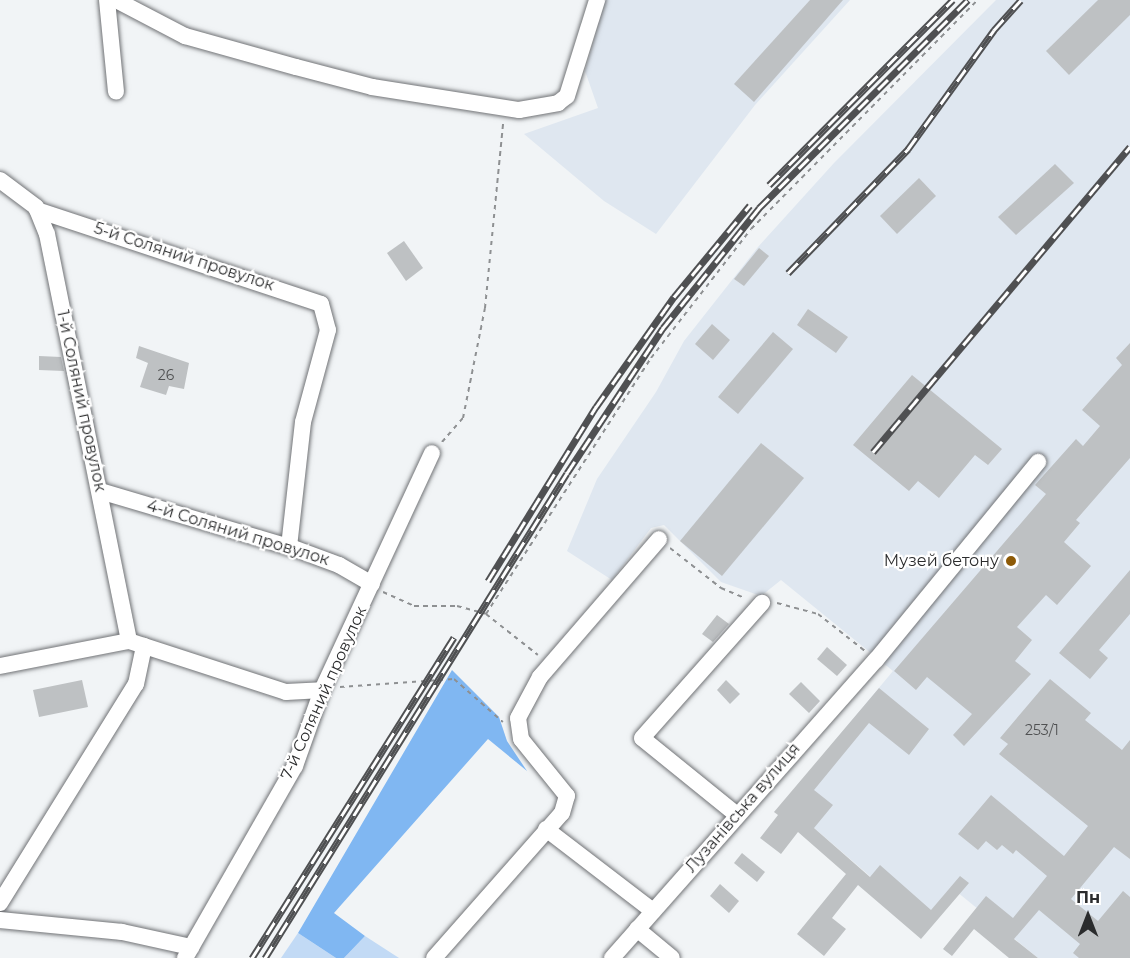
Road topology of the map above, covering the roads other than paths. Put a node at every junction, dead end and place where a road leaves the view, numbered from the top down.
1 (107, 0) edge
2 (116, 0) edge
3 (597, 0) edge
4 (116, 92) dead end
5 (0, 180) edge
6 (37, 210) junction
7 (432, 453) road end
8 (1038, 462) dead end
9 (100, 491) junction
10 (659, 539) dead end
11 (289, 547) junction
12 (372, 585) junction
13 (762, 603) dead end
14 (136, 644) junction
15 (0, 666) edge
16 (322, 690) junction
17 (737, 815) junction
18 (546, 829) junction
19 (0, 903) edge
20 (653, 911) junction
21 (0, 920) edge
22 (637, 929) junction
23 (188, 952) edge
24 (434, 958) edge
25 (612, 958) edge
26 (672, 958) edge

1 - 4 street
2 - 3 street
5 - 6 street, 1-й Соляний провулок
6 - 9 street, 1-й Соляний провулок
6 - 11 street, 5-й Соляний провулок
7 - 12 street, 7-й Соляний провулок
8 - 17 street, Лузанівська вулиця
9 - 11 street, 4-й Соляний провулок
9 - 14 street, 1-й Соляний провулок
10 - 18 street
11 - 12 street, 4-й Соляний провулок
12 - 16 street, 7-й Соляний провулок
13 - 17 street
14 - 15 street
14 - 16 street
14 - 19 street, 1-й Соляний провулок
16 - 23 street, 7-й Соляний провулок
17 - 20 street, Лузанівська вулиця
18 - 20 street
18 - 24 street
20 - 22 street, Лузанівська вулиця
21 - 23 street
22 - 25 street, Лузанівська вулиця
22 - 26 street

